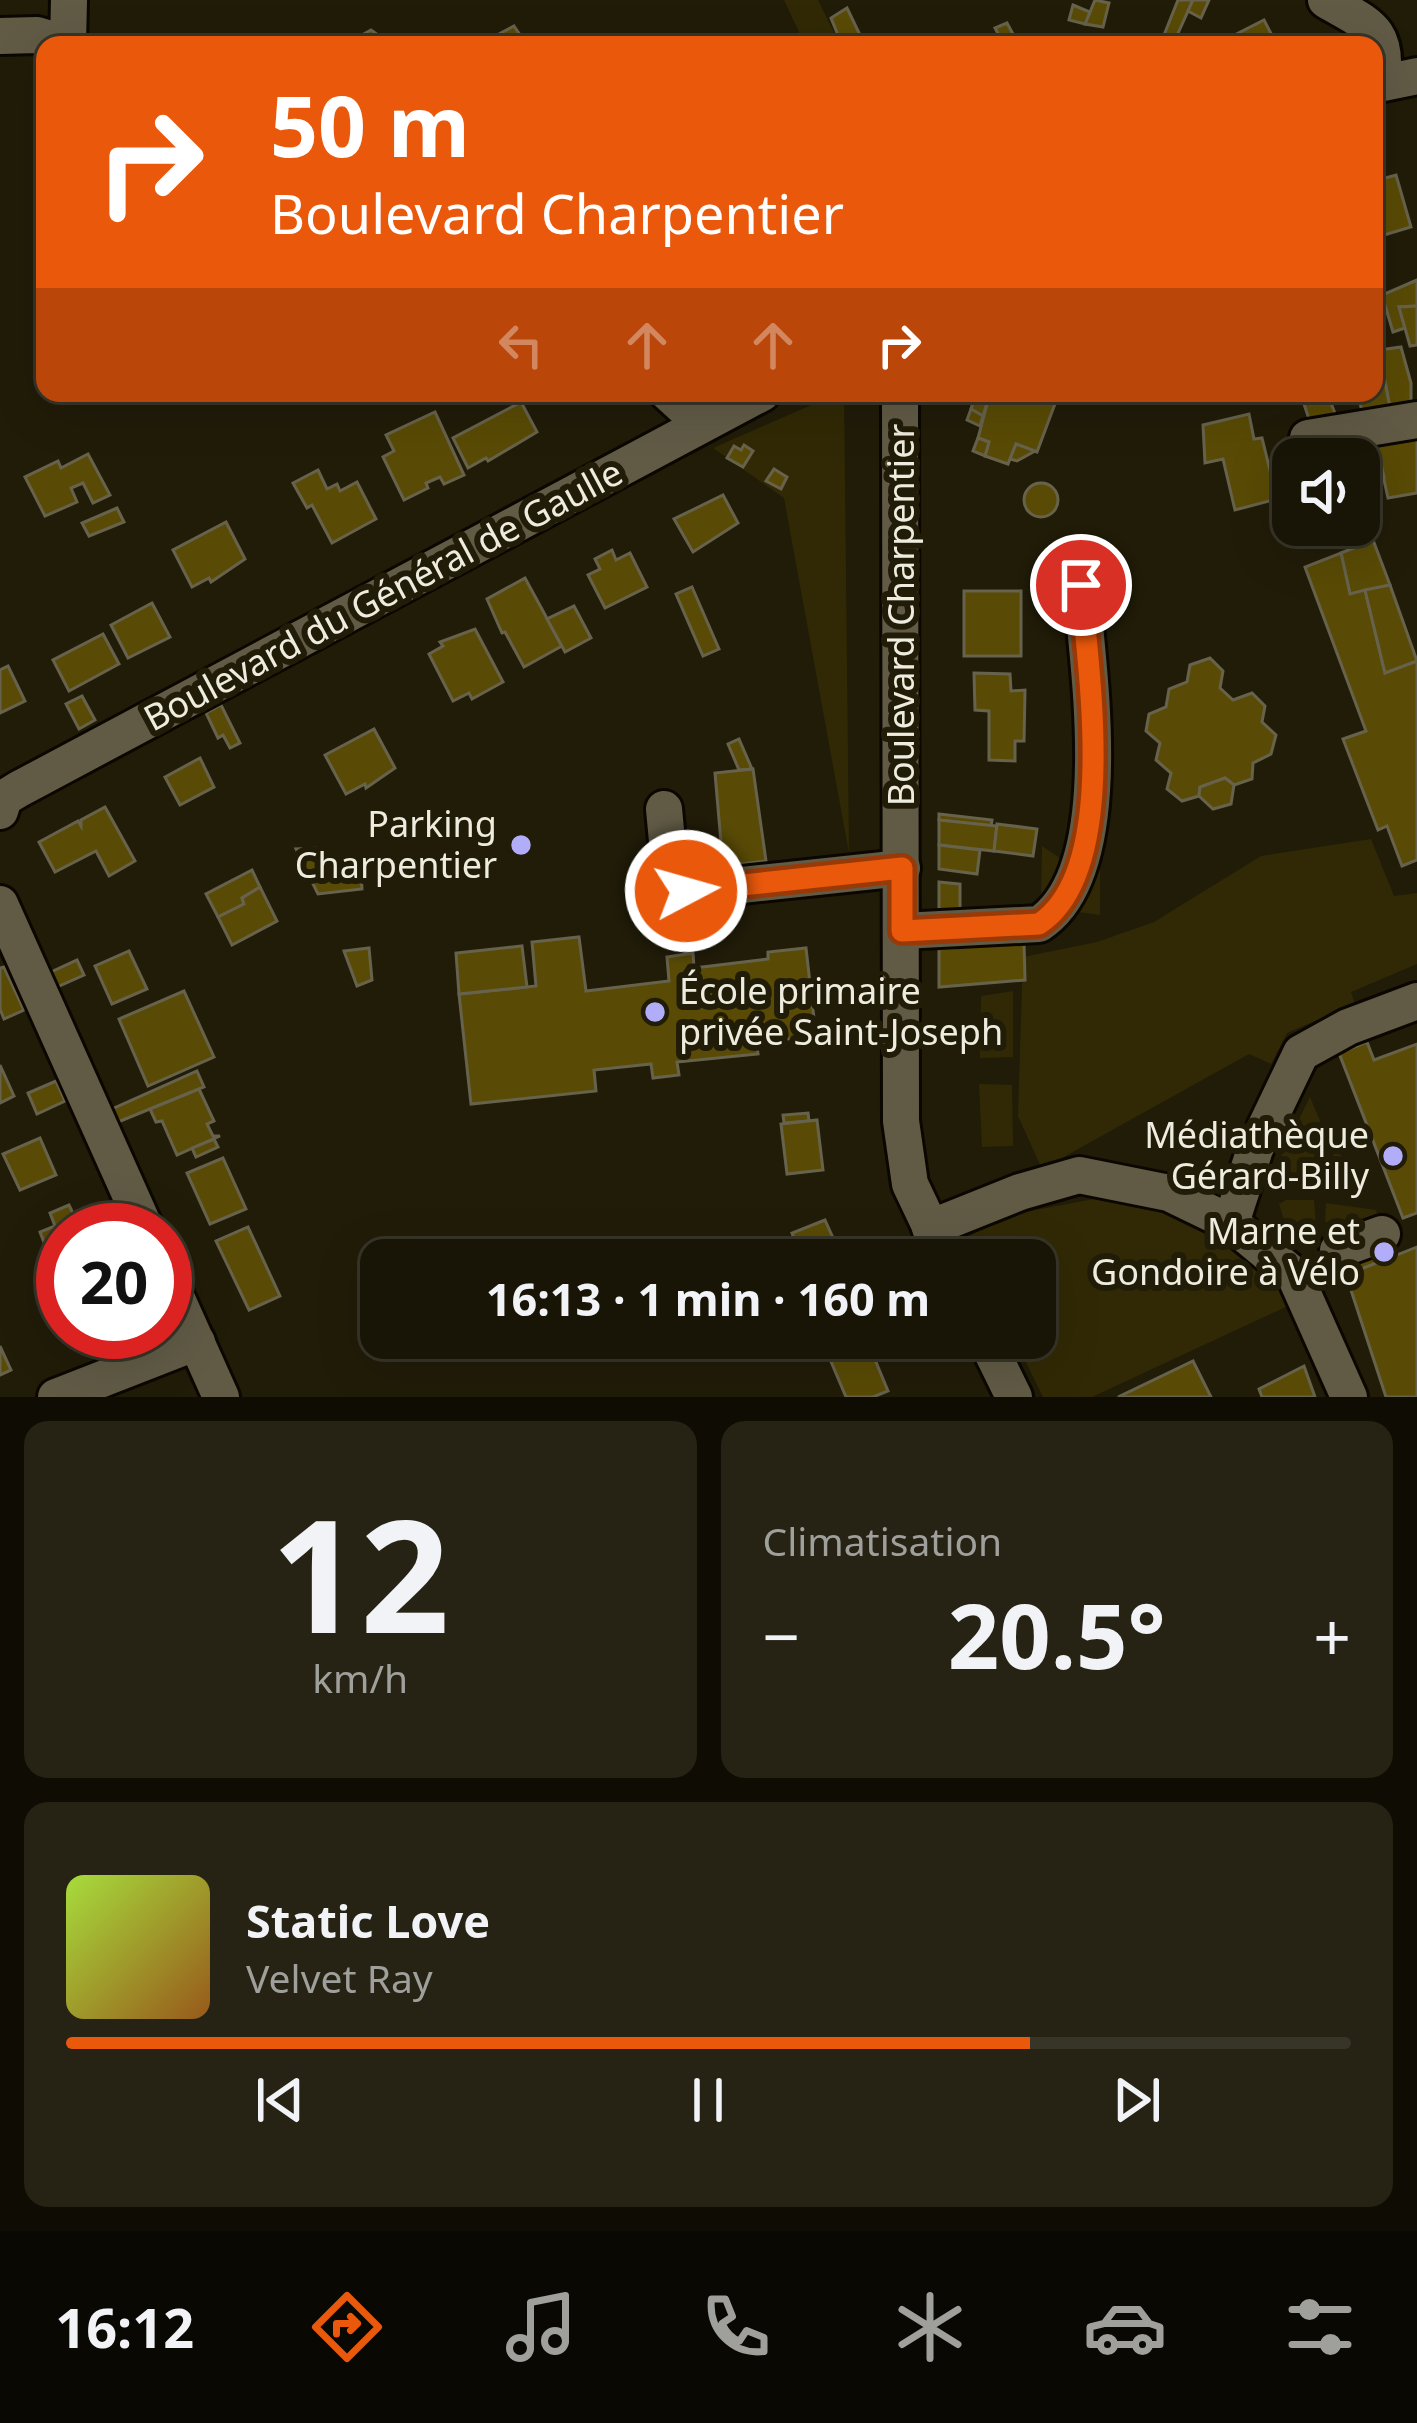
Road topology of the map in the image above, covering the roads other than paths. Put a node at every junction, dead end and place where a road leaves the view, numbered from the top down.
1 (69, 0) edge
2 (1326, 0) edge
3 (0, 36) edge
4 (41, 36) edge
5 (69, 36) edge
6 (1377, 36) edge
7 (1383, 40) edge
8 (1389, 71) edge
9 (1417, 100) edge
10 (678, 402) edge
11 (745, 402) edge
12 (900, 402) edge
13 (1417, 420) edge
14 (702, 424) junction
15 (1308, 438) dead end
16 (1081, 585) dead end
17 (2, 802) edge
18 (664, 809) dead end
19 (902, 868) junction
20 (0, 904) edge
21 (902, 931) junction
22 (1417, 1001) edge
23 (134, 1203) edge
24 (1231, 1222) junction
25 (1382, 1234) dead end
26 (936, 1239) edge
27 (946, 1239) edge
28 (1315, 1264) junction
29 (192, 1331) edge
30 (197, 1342) junction
31 (995, 1359) edge
32 (56, 1397) edge
33 (221, 1397) edge
34 (1014, 1397) edge
35 (1349, 1397) edge

1 - 5 street
2 - 6 street
3 - 4 street
7 - 8 street
8 - 9 street
10 - 14 street
11 - 14 street, Boulevard du Général de Gaulle
12 - 19 street, Boulevard Charpentier
13 - 15 street
14 - 17 street, Boulevard du Général de Gaulle
16 - 21 street
18 - 19 street
19 - 21 street, Boulevard Charpentier
20 - 23 street
21 - 26 street, Boulevard Charpentier
22 - 24 street
24 - 27 street
24 - 28 street
25 - 28 street
28 - 35 street
29 - 30 street
30 - 32 street
30 - 33 street
31 - 34 street

